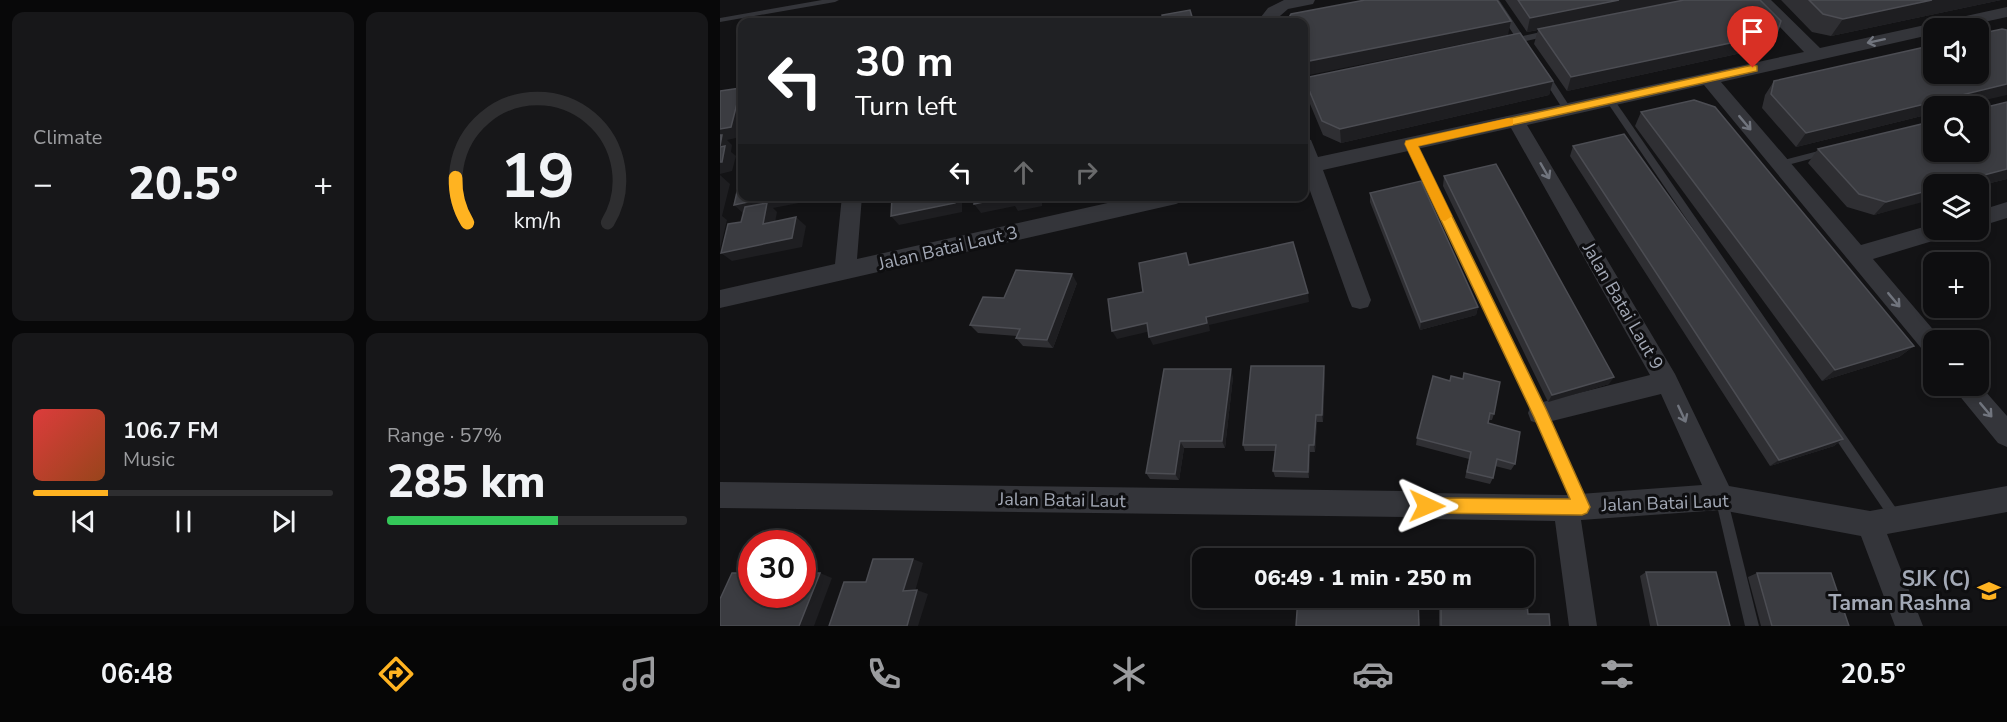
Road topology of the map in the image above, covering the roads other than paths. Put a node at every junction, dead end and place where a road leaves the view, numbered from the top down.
1 (835, 0) edge
2 (1307, 0) edge
3 (1495, 0) edge
4 (1762, 0) edge
5 (2007, 12) edge
6 (1989, 16) junction
7 (1267, 18) edge
8 (1980, 18) edge
9 (720, 20) edge
10 (1923, 30) edge
11 (2007, 30) edge
12 (1556, 32) edge
13 (1521, 39) junction
14 (1498, 44) edge
15 (1528, 49) edge
16 (1816, 54) junction
17 (1541, 69) edge
18 (1708, 78) junction
19 (1610, 100) junction
20 (1567, 109) junction
21 (1515, 121) junction
22 (1410, 144) junction
23 (1835, 149) edge
24 (1780, 164) junction
25 (1308, 166) edge
26 (1308, 169) edge
27 (852, 201) edge
28 (1083, 201) edge
29 (1155, 201) edge
30 (2007, 210) edge
31 (1989, 216) edge
32 (1085, 218) junction
33 (1923, 236) edge
34 (1857, 255) junction
35 (845, 271) junction
36 (720, 299) edge
37 (1360, 300) dead end
38 (1923, 334) edge
39 (1667, 382) junction
40 (1974, 396) edge
41 (1540, 413) junction
42 (2007, 435) edge
43 (720, 495) edge
44 (1721, 497) junction
45 (2007, 499) edge
46 (1574, 508) junction
47 (1898, 520) junction
48 (1870, 524) junction
49 (1584, 626) edge
50 (1752, 626) edge
51 (1909, 626) edge

1 - 9 lane
2 - 7 street
3 - 13 lane
4 - 16 street
5 - 6 street
6 - 8 street
6 - 11 street
10 -> 16 street
12 - 13 lane
13 - 14 lane
13 - 15 lane
16 - 18 street
17 - 20 lane
18 - 19 street
18 -> 24 street
19 - 20 street
19 - 47 lane
20 - 21 street
21 - 22 street
21 -> 39 street, Jalan Batai Laut 9
22 - 25 street
22 - 41 lane
23 - 24 lane
24 - 34 street
26 - 37 street
27 - 35 street
28 - 32 street
29 - 32 street, Jalan Batai Laut 3
30 - 31 street
32 - 35 street, Jalan Batai Laut 3
33 - 34 street
34 -> 38 street
35 - 36 street, Jalan Batai Laut 3
39 - 41 street
39 -> 44 street, Jalan Batai Laut 9
40 -> 42 street
41 - 46 lane
43 - 46 street, Jalan Batai Laut
44 - 46 street, Jalan Batai Laut
44 - 48 street, Jalan Batai Laut
44 - 50 lane
45 - 47 street, Jalan Batai Laut
46 - 49 street
47 - 48 street, Jalan Batai Laut
48 - 51 street

